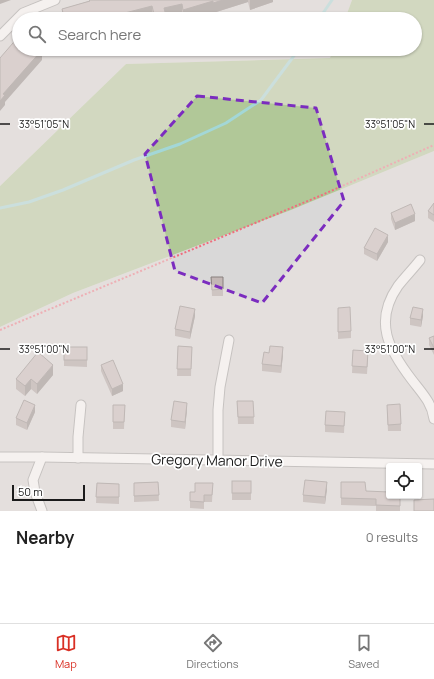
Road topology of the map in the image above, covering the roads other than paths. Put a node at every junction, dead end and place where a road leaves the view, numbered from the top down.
1 (55, 0) edge
2 (23, 12) edge
3 (12, 23) edge
4 (0, 36) edge
5 (420, 260) dead end
6 (229, 340) dead end
7 (81, 405) dead end
8 (434, 419) edge
9 (42, 456) junction
10 (0, 457) edge
11 (78, 458) junction
12 (218, 460) junction
13 (434, 464) edge
14 (42, 511) edge

1 - 2 street
3 - 4 street
5 - 8 street
6 - 12 street
7 - 11 street
9 - 10 street, Gregory Manor Drive
9 - 11 street, Gregory Manor Drive
9 - 14 street
11 - 12 street, Gregory Manor Drive
12 - 13 street, Gregory Manor Drive

